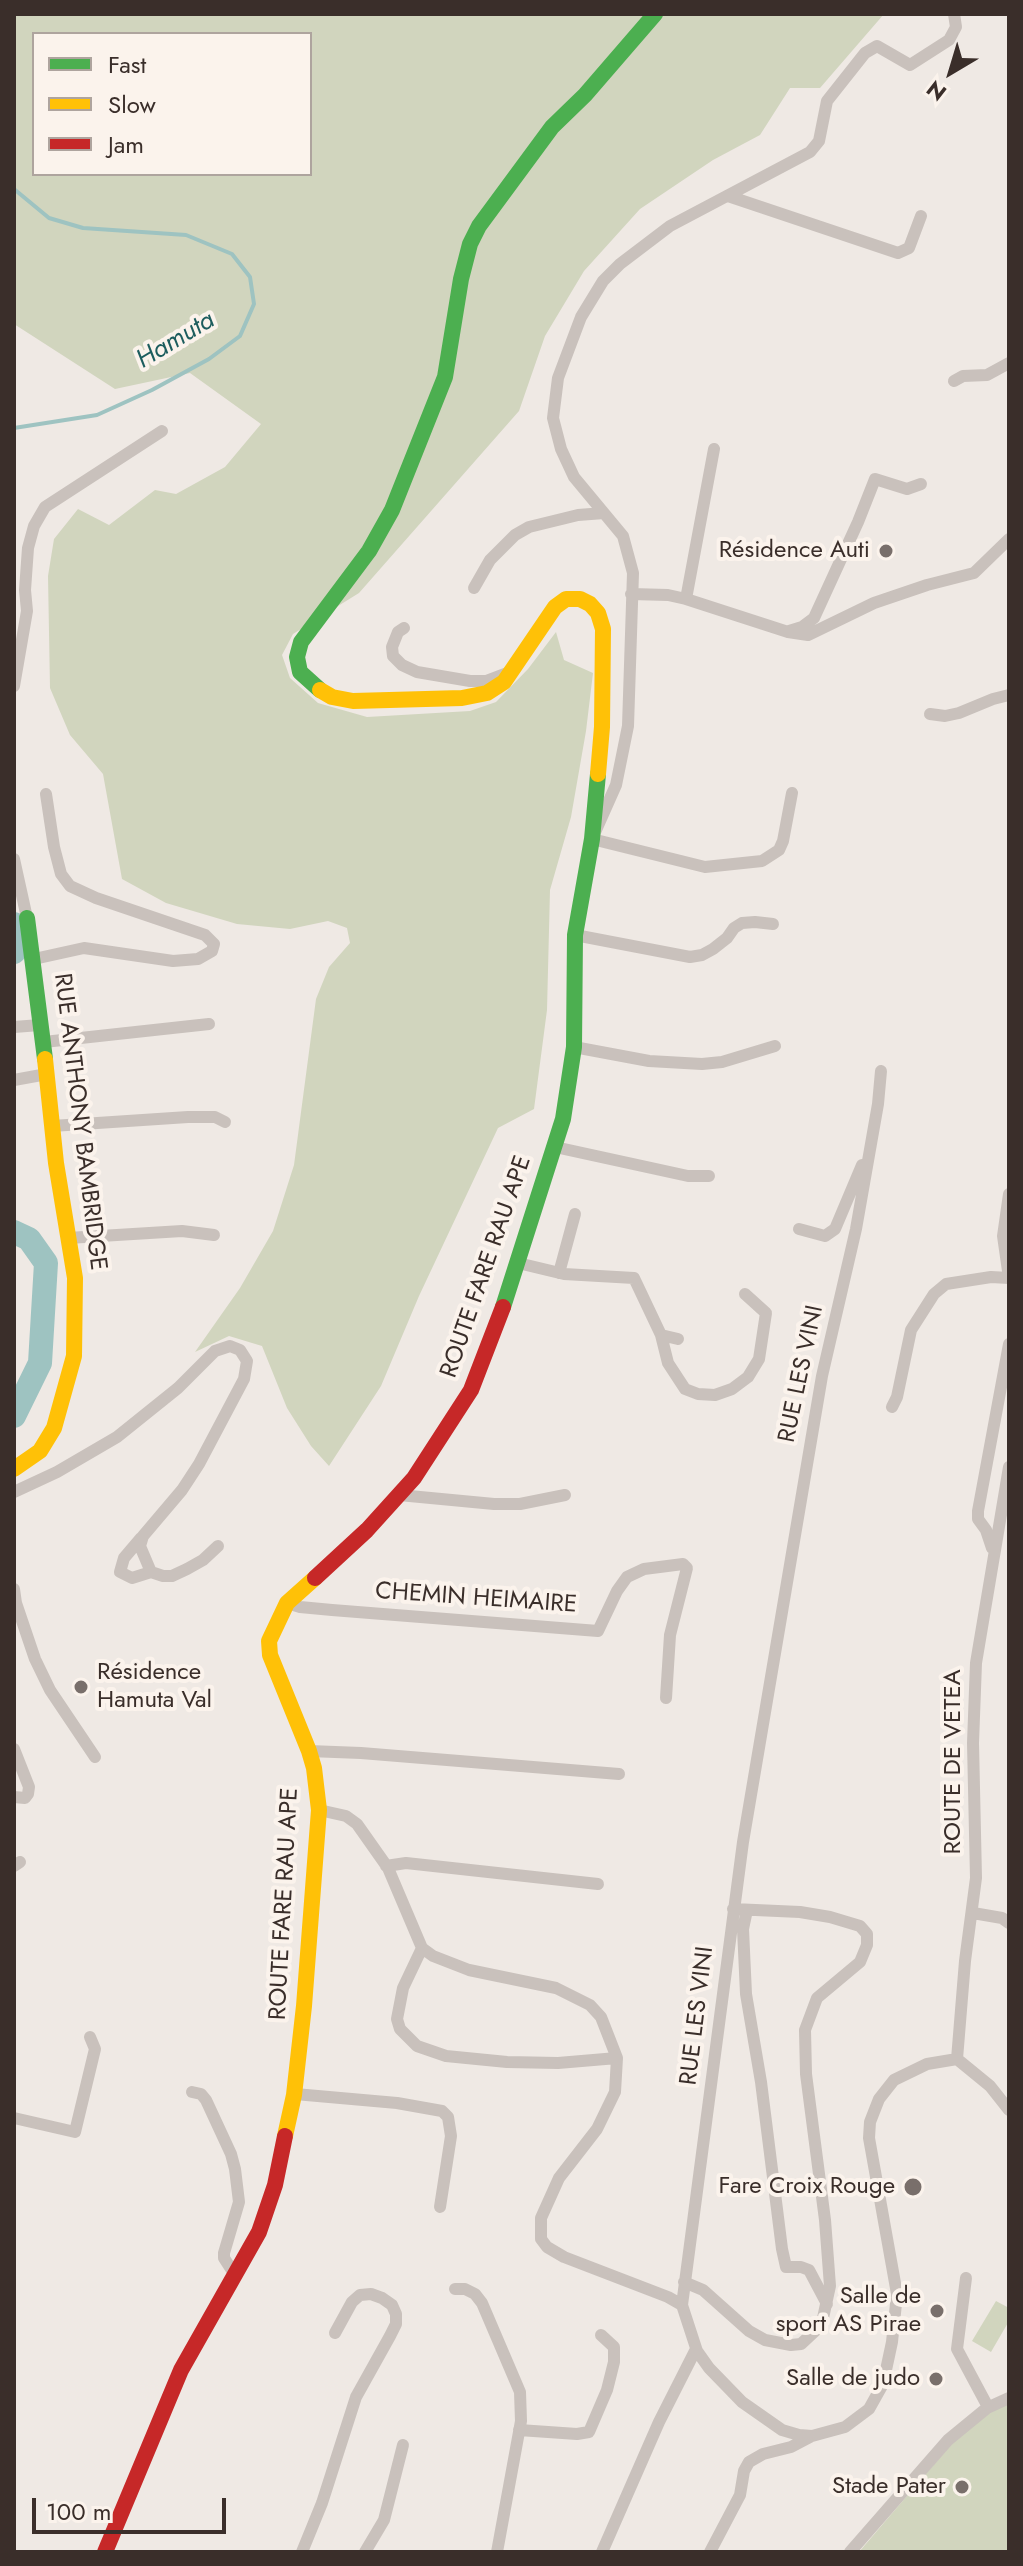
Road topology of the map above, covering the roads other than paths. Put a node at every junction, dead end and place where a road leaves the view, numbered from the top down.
1 (655, 14) edge
2 (954, 14) edge
3 (728, 196) junction
4 (921, 216) dead end
5 (1009, 363) edge
6 (954, 381) dead end
7 (162, 431) dead end
8 (714, 449) dead end
9 (921, 484) dead end
10 (604, 513) junction
11 (1009, 539) edge
12 (474, 588) dead end
13 (631, 594) junction
14 (686, 599) junction
15 (404, 628) dead end
16 (786, 632) junction
17 (513, 669) junction
18 (14, 686) edge
19 (1009, 695) edge
20 (930, 714) dead end
21 (792, 793) dead end
22 (46, 794) dead end
23 (592, 839) junction
24 (14, 859) edge
25 (27, 918) joint
26 (773, 924) dead end
27 (575, 935) junction
28 (34, 959) junction
29 (209, 1024) dead end
30 (40, 1025) junction
31 (14, 1027) edge
32 (44, 1042) junction
33 (775, 1046) dead end
34 (574, 1047) junction
35 (881, 1071) dead end
36 (47, 1074) junction
37 (14, 1080) edge
38 (225, 1122) dead end
39 (52, 1126) junction
40 (555, 1147) junction
41 (869, 1152) junction
42 (709, 1176) dead end
43 (1009, 1194) edge
44 (575, 1214) dead end
45 (799, 1229) dead end
46 (214, 1235) dead end
47 (68, 1238) junction
48 (518, 1263) junction
49 (559, 1273) junction
50 (1009, 1278) edge
51 (745, 1294) dead end
52 (661, 1335) junction
53 (678, 1339) dead end
54 (1009, 1344) edge
55 (892, 1407) dead end
56 (1009, 1467) edge
57 (14, 1469) edge
58 (14, 1492) edge
59 (399, 1495) junction
60 (565, 1495) dead end
61 (143, 1536) junction
62 (218, 1546) dead end
63 (993, 1551) junction
64 (151, 1572) junction
65 (14, 1589) edge
66 (287, 1603) junction
67 (666, 1698) dead end
68 (14, 1749) edge
69 (309, 1751) junction
70 (95, 1757) dead end
71 (619, 1774) dead end
72 (14, 1797) edge
73 (319, 1810) junction
74 (386, 1866) junction
75 (598, 1884) dead end
76 (733, 1909) junction
77 (747, 1910) junction
78 (973, 1913) junction
79 (1009, 1923) edge
80 (422, 1948) junction
81 (90, 2037) dead end
82 (617, 2058) junction
83 (957, 2059) junction
84 (192, 2092) dead end
85 (295, 2094) junction
86 (1009, 2110) edge
87 (14, 2118) edge
88 (440, 2207) dead end
89 (235, 2275) junction
90 (966, 2278) dead end
91 (684, 2282) junction
92 (455, 2289) dead end
93 (827, 2304) junction
94 (682, 2305) junction
95 (335, 2333) dead end
96 (601, 2335) dead end
97 (696, 2349) junction
98 (1009, 2398) edge
99 (988, 2407) junction
100 (519, 2430) junction
101 (812, 2436) junction
102 (403, 2445) dead end
103 (105, 2552) edge
104 (302, 2552) edge
105 (365, 2552) edge
106 (497, 2552) edge
107 (602, 2552) edge
108 (710, 2552) edge
109 (850, 2552) edge

1 - 17 main road
2 - 3 street
3 - 4 street
3 - 10 street
5 - 6 street
7 - 18 street
8 - 14 street
9 - 16 street
10 - 12 street
10 - 13 street
11 - 16 street
13 - 14 street
13 - 23 street
14 - 16 street
15 - 17 street
17 - 23 main road, ROUTE FARE RAU APE
19 - 20 street
21 - 23 street
22 - 28 street
23 - 27 main road, ROUTE FARE RAU APE
24 - 25 street, RUE ANTHONY BAMBRIDGE
25 - 28 main road, RUE ANTHONY BAMBRIDGE
26 - 27 street
27 - 34 main road, ROUTE FARE RAU APE
28 - 30 main road, RUE ANTHONY BAMBRIDGE
29 - 32 street
30 - 31 street
30 - 32 main road, RUE ANTHONY BAMBRIDGE
32 - 36 main road, RUE ANTHONY BAMBRIDGE
33 - 34 street
34 - 40 main road, ROUTE FARE RAU APE
35 - 41 street, RUE LES VINI
36 - 37 street
36 - 39 main road, RUE ANTHONY BAMBRIDGE
38 - 39 street
39 - 47 main road, RUE ANTHONY BAMBRIDGE
40 - 42 street
40 - 48 main road, ROUTE FARE RAU APE
41 - 45 street
41 - 76 street, RUE LES VINI
43 - 50 street
44 - 49 street
46 - 47 street
47 - 57 main road, RUE ANTHONY BAMBRIDGE
48 - 49 street
48 - 59 main road, ROUTE FARE RAU APE
49 - 52 street
50 - 55 street
51 - 52 street
52 - 53 street
54 - 63 street
56 - 63 street, ROUTE DE VETEA
58 - 61 street
59 - 60 street
59 - 66 main road, ROUTE FARE RAU APE
61 - 64 street
61 - 64 street
62 - 64 street
63 - 78 street, ROUTE DE VETEA
65 - 70 street
66 - 67 street, CHEMIN HEIMAIRE
66 - 69 main road, ROUTE FARE RAU APE
68 - 72 street
69 - 71 street
69 - 73 main road, ROUTE FARE RAU APE
73 - 74 street
73 - 85 main road, ROUTE FARE RAU APE
74 - 75 street
74 - 80 street
76 - 77 street
76 - 91 street, RUE LES VINI
77 - 93 street
77 - 93 street
78 - 79 street
78 - 83 street, ROUTE DE VETEA
80 - 82 street
80 - 82 street
81 - 87 street
82 - 94 street
83 - 86 street
83 - 101 street
84 - 89 street
85 - 88 street
85 - 89 main road, ROUTE FARE RAU APE
89 - 103 main road, ROUTE FARE RAU APE
90 - 99 street
91 - 93 street
91 - 94 street, RUE LES VINI
92 - 100 street
94 - 97 street, RUE LES VINI
95 - 104 street
96 - 100 street
97 - 101 street, RUE LES VINI
97 - 107 street
98 - 99 street
99 - 109 street
100 - 106 street
101 - 108 street
102 - 105 street

